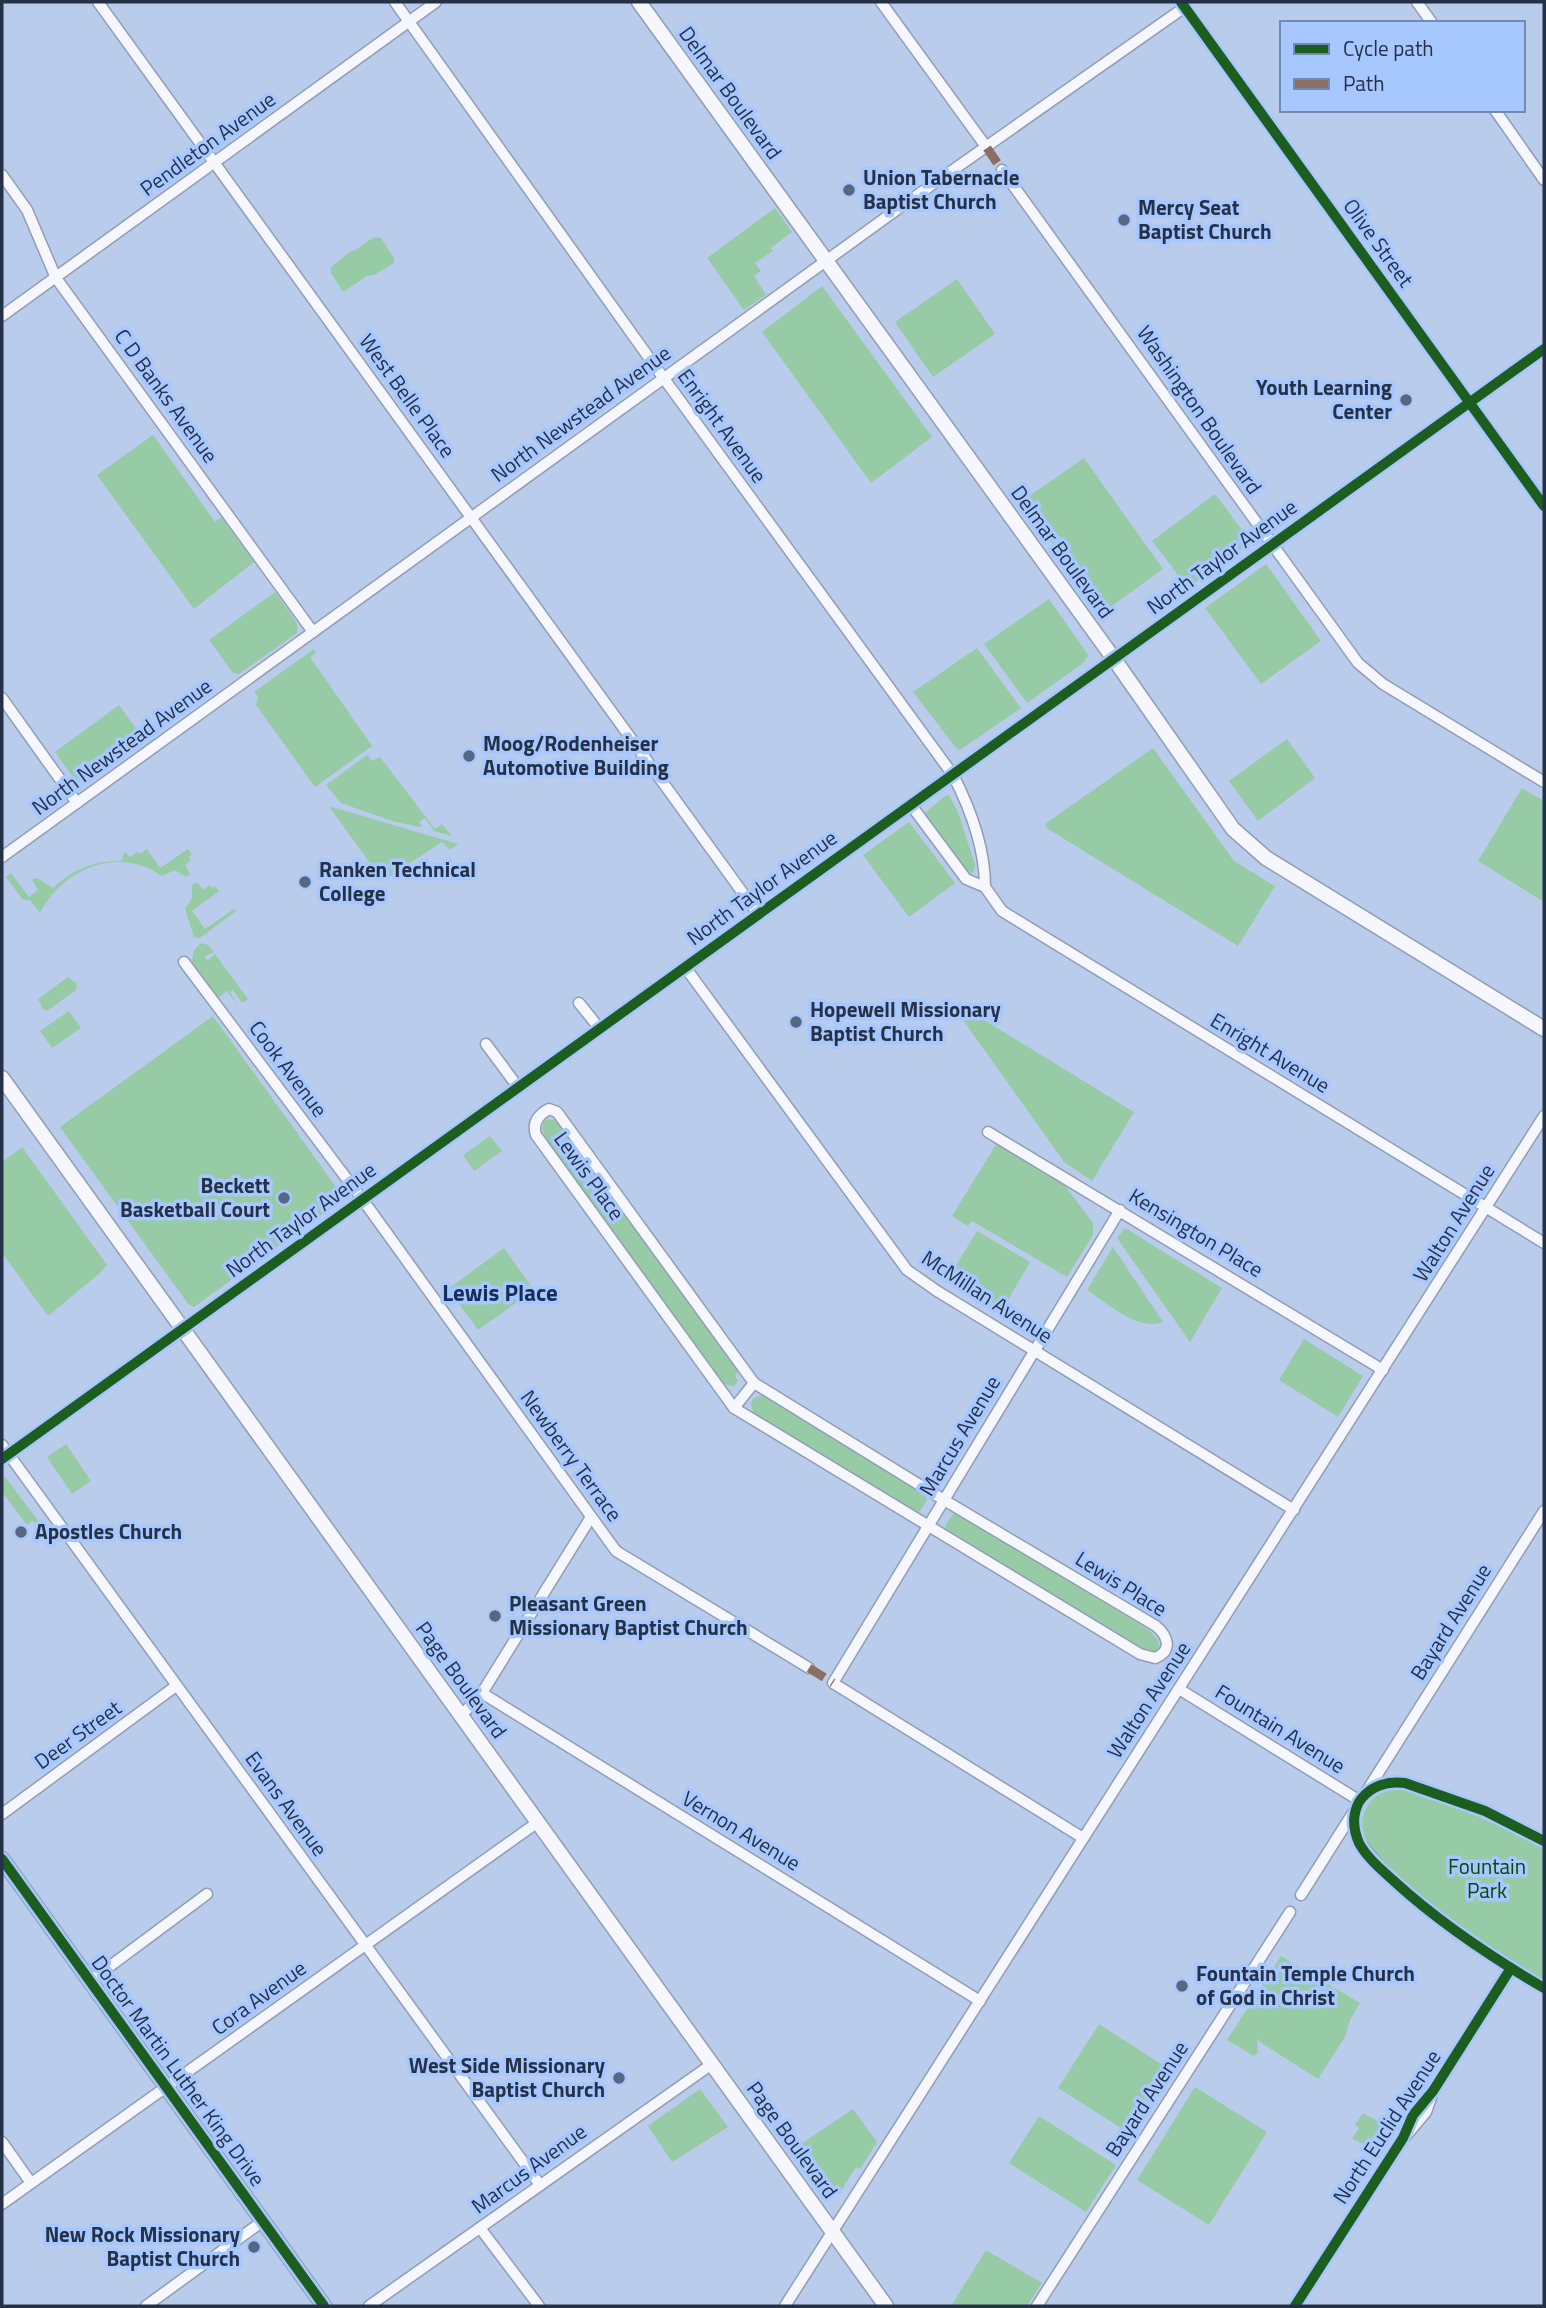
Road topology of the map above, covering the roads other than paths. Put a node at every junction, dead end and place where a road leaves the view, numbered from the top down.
1 (98, 2) edge
2 (395, 2) edge
3 (436, 2) edge
4 (639, 2) edge
5 (881, 2) edge
6 (1417, 2) edge
7 (1183, 4) edge
8 (409, 21) junction
9 (1431, 21) edge
10 (1496, 112) edge
11 (987, 148) junction
12 (215, 162) junction
13 (1002, 170) dead end
14 (2, 175) edge
15 (1544, 180) edge
16 (825, 262) junction
17 (56, 278) junction
18 (2, 316) edge
19 (1544, 349) edge
20 (664, 378) junction
21 (1470, 402) junction
22 (1544, 506) edge
23 (471, 517) junction
24 (1271, 545) junction
25 (313, 632) junction
26 (1114, 659) junction
27 (2, 698) edge
28 (953, 775) junction
29 (1544, 782) edge
30 (77, 803) junction
31 (911, 805) junction
32 (2, 856) edge
33 (985, 887) junction
34 (758, 915) junction
35 (184, 962) dead end
36 (685, 967) junction
37 (579, 1003) dead end
38 (1544, 1028) edge
39 (600, 1029) junction
40 (486, 1044) dead end
41 (2, 1078) edge
42 (518, 1087) junction
43 (1544, 1115) edge
44 (988, 1132) dead end
45 (362, 1200) junction
46 (1487, 1208) junction
47 (1120, 1210) junction
48 (1544, 1243) edge
49 (182, 1329) junction
50 (1035, 1350) junction
51 (1383, 1370) junction
52 (754, 1383) junction
53 (734, 1408) junction
54 (4, 1453) edge
55 (944, 1500) junction
56 (1294, 1510) junction
57 (1544, 1511) edge
58 (591, 1517) junction
59 (928, 1526) junction
60 (809, 1668) dead end
61 (176, 1686) junction
62 (1179, 1689) junction
63 (482, 1693) junction
64 (461, 1716) junction
65 (1360, 1802) junction
66 (2, 1814) edge
67 (538, 1822) junction
68 (1083, 1838) junction
69 (1544, 1842) edge
70 (2, 1859) edge
71 (207, 1894) dead end
72 (1301, 1895) dead end
73 (1290, 1912) dead end
74 (366, 1944) junction
75 (1511, 1968) junction
76 (90, 1981) junction
77 (1544, 1988) edge
78 (980, 2001) junction
79 (712, 2064) junction
80 (167, 2088) junction
81 (2, 2142) edge
82 (31, 2183) junction
83 (540, 2185) junction
84 (2, 2204) edge
85 (263, 2221) junction
86 (480, 2228) junction
87 (833, 2233) junction
88 (146, 2306) edge
89 (324, 2306) edge
90 (369, 2306) edge
91 (539, 2306) edge
92 (785, 2306) edge
93 (886, 2306) edge
94 (1037, 2306) edge
95 (1295, 2306) edge

1 - 12 street, West Belle Place
2 - 8 street, Enright Avenue
3 - 8 street, Pendleton Avenue
4 - 16 main road, Delmar Boulevard
5 - 11 street
6 - 9 street
7 - 11 street, North Newstead Avenue
7 - 21 street, Olive Street
8 - 12 street, Pendleton Avenue
8 - 20 street, Enright Avenue
10 - 15 street
11 - 16 street, North Newstead Avenue
12 - 17 street, Pendleton Avenue
12 - 23 street, West Belle Place
13 - 24 street, Washington Boulevard
14 - 17 street, C D Banks Avenue
16 - 20 street, North Newstead Avenue
16 - 26 main road, Delmar Boulevard
17 - 18 street, Pendleton Avenue
17 - 25 street, C D Banks Avenue
19 - 21 street, North Taylor Avenue
20 - 23 street, North Newstead Avenue
20 - 28 street, Enright Avenue
21 - 22 street, Olive Street
21 - 24 street, North Taylor Avenue
23 - 25 street, North Newstead Avenue
23 - 34 street, West Belle Place
24 - 26 street, North Taylor Avenue
24 - 29 street, Washington Boulevard
25 - 30 street, North Newstead Avenue
26 - 28 street, North Taylor Avenue
26 - 38 main road, Delmar Boulevard
27 - 30 street
28 - 31 street, North Taylor Avenue
28 - 33 street, Enright Avenue
30 - 32 street, North Newstead Avenue
31 - 33 street, Enright Avenue
31 - 34 street, North Taylor Avenue
33 - 46 street, Enright Avenue
34 - 36 street, North Taylor Avenue
35 - 45 street, Cook Avenue
36 - 39 street, North Taylor Avenue
36 - 50 street, McMillan Avenue
37 - 39 street
39 - 42 street, North Taylor Avenue
40 - 42 street
41 - 49 main road, Page Boulevard
42 - 45 street, North Taylor Avenue
43 - 46 street, Walton Avenue
44 - 47 street, Kensington Place
45 - 49 street, North Taylor Avenue
45 - 58 street, Newberry Terrace
46 - 48 street, Enright Avenue
46 - 51 street, Walton Avenue
47 - 50 street, Marcus Avenue
47 - 51 street, Kensington Place
49 - 54 street, North Taylor Avenue
49 - 64 main road, Page Boulevard
50 - 55 street, Marcus Avenue
50 - 56 street, McMillan Avenue
51 - 56 street, Walton Avenue
52 - 53 street
52 - 53 street, Lewis Place
52 - 55 street, Lewis Place
53 - 59 street, Lewis Place
54 - 61 street, Evans Avenue
55 - 59 street, Marcus Avenue
55 - 59 street, Lewis Place
56 - 62 street, Walton Avenue
57 - 65 street, Bayard Avenue
58 - 60 street, Newberry Terrace
58 - 63 street
59 - 68 street, Marcus Avenue
61 - 66 street, Deer Street
61 - 74 street, Evans Avenue
62 - 65 street, Fountain Avenue
62 - 68 street, Walton Avenue
63 - 64 street
63 - 78 street, Vernon Avenue
64 - 67 main road, Page Boulevard
65 - 69 street
65 - 72 street, Bayard Avenue
65 - 75 street
67 - 74 street, Cora Avenue
67 - 79 main road, Page Boulevard
68 - 78 street, Walton Avenue
70 - 76 main road, Doctor Martin Luther King Drive
71 - 76 street
73 - 94 street, Bayard Avenue
74 - 80 street, Cora Avenue
74 - 83 street, Evans Avenue
75 - 77 street
75 - 95 street, North Euclid Avenue
76 - 80 main road, Doctor Martin Luther King Drive
78 - 87 street, Walton Avenue
79 - 83 street, Marcus Avenue
79 - 87 main road, Page Boulevard
80 - 82 street, Cora Avenue
80 - 85 main road, Doctor Martin Luther King Drive
81 - 82 street
82 - 84 street, Cora Avenue
83 - 86 street, Marcus Avenue
85 - 88 street
85 - 89 main road, Doctor Martin Luther King Drive
86 - 90 street, Marcus Avenue
86 - 91 street
87 - 92 street, Walton Avenue
87 - 93 main road, Page Boulevard

